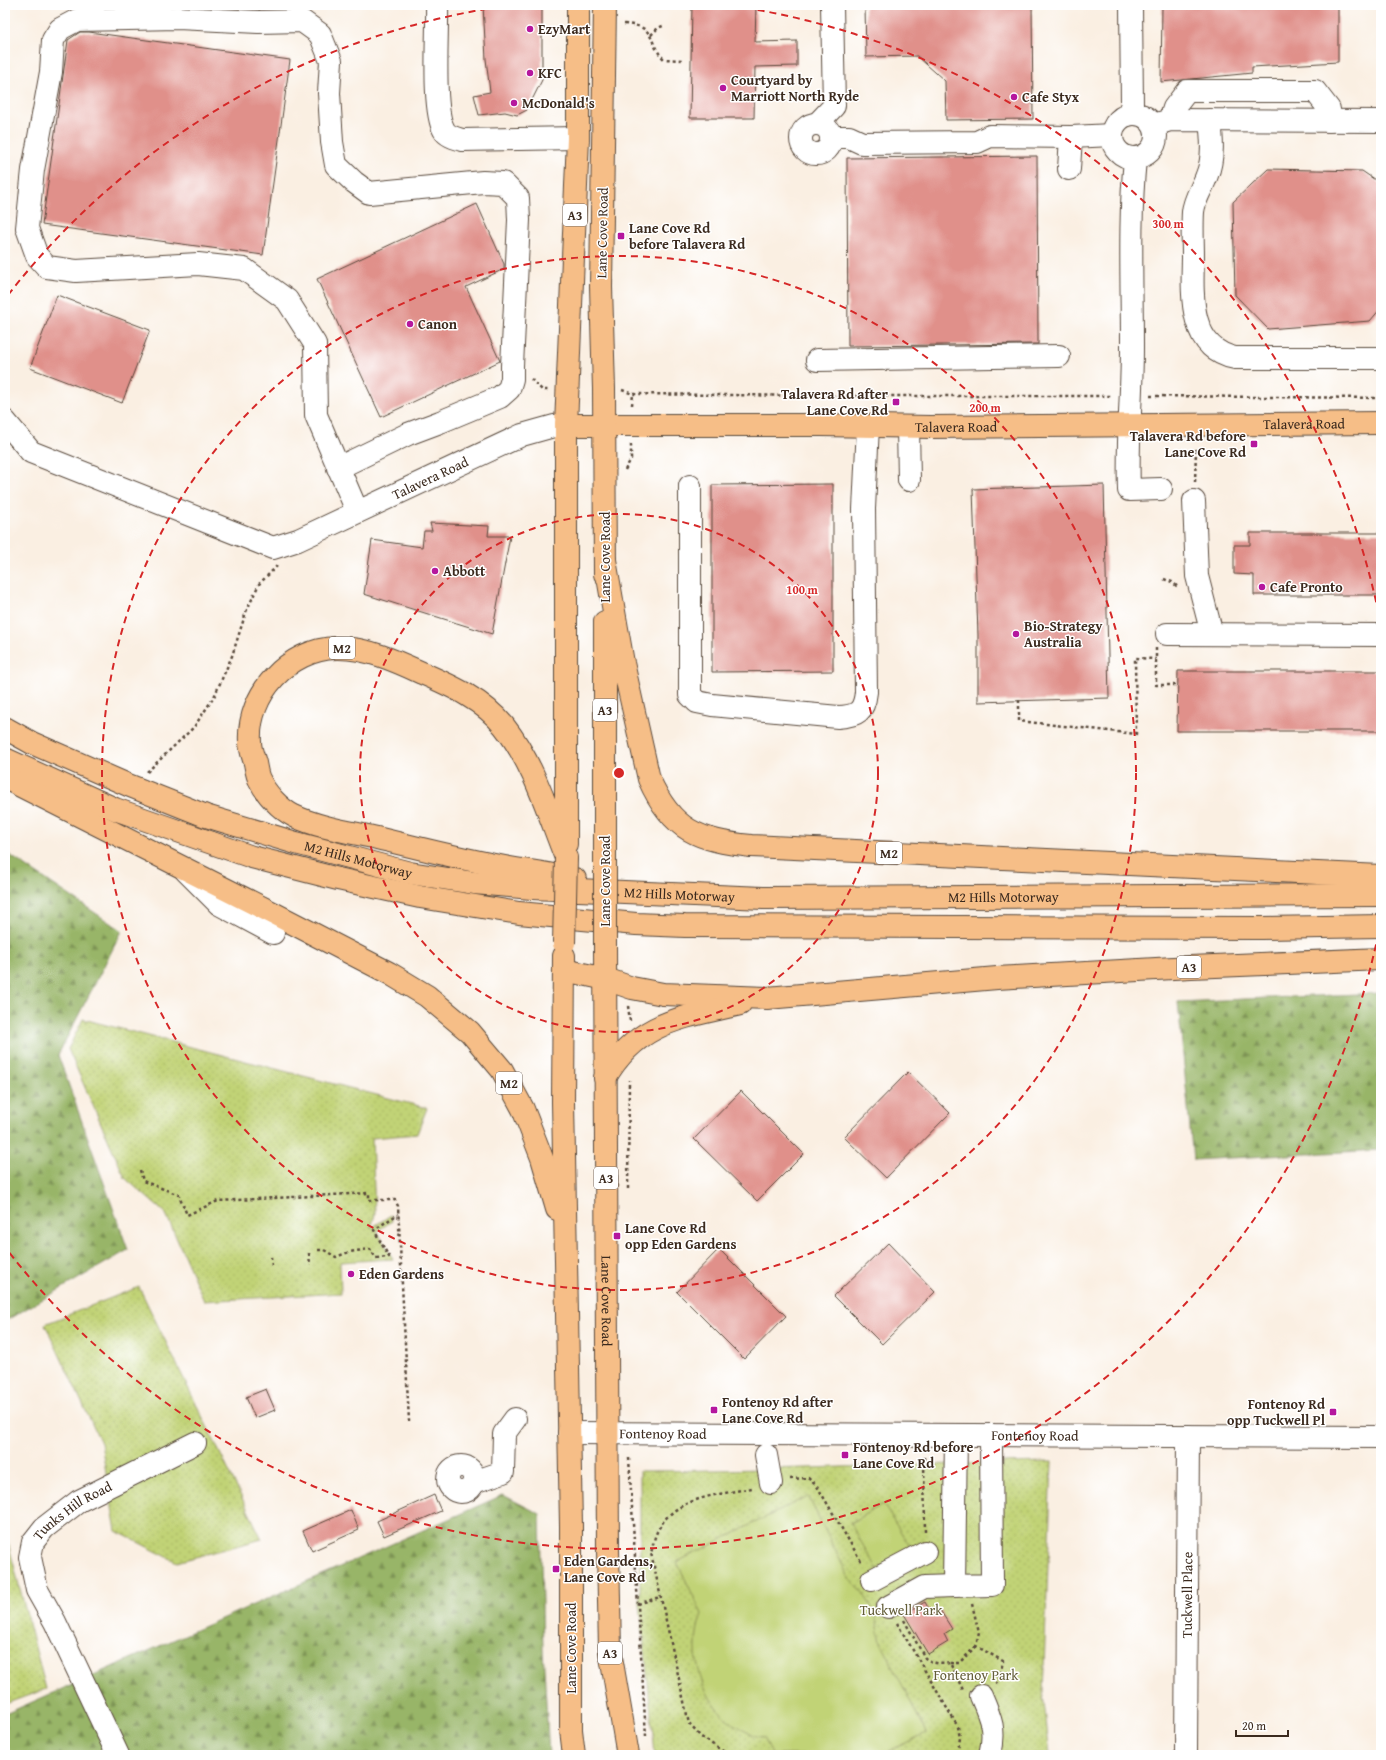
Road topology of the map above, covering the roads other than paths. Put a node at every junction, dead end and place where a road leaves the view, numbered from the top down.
1 (437, 5) edge
2 (578, 5) edge
3 (605, 5) edge
4 (832, 5) edge
5 (1131, 5) edge
6 (1127, 115) junction
7 (1210, 120) junction
8 (1330, 121) junction
9 (1381, 121) edge
10 (1162, 122) junction
11 (1112, 135) junction
12 (1071, 137) junction
13 (578, 138) junction
14 (1135, 159) junction
15 (1069, 169) dead end
16 (1059, 356) dead end
17 (1381, 358) edge
18 (818, 360) dead end
19 (5, 421) edge
20 (1381, 423) edge
21 (1129, 424) junction
22 (566, 425) junction
23 (604, 425) junction
24 (868, 426) junction
25 (908, 426) junction
26 (338, 468) junction
27 (909, 480) dead end
28 (690, 486) dead end
29 (1161, 489) dead end
30 (1195, 492) road end
31 (357, 511) junction
32 (606, 560) junction
33 (1212, 634) junction
34 (1381, 635) edge
35 (1164, 640) road end
36 (5, 728) edge
37 (5, 759) edge
38 (5, 778) edge
39 (566, 858) junction
40 (182, 867) junction
41 (1381, 876) edge
42 (608, 892) junction
43 (1381, 895) edge
44 (1381, 926) edge
45 (273, 933) dead end
46 (1381, 959) edge
47 (564, 970) junction
48 (606, 979) junction
49 (767, 998) junction
50 (606, 1078) junction
51 (565, 1237) junction
52 (515, 1419) dead end
53 (569, 1432) junction
54 (607, 1433) junction
55 (956, 1434) junction
56 (991, 1435) junction
57 (1188, 1436) junction
58 (1381, 1437) edge
59 (195, 1444) dead end
60 (766, 1455) dead end
61 (474, 1482) dead end
62 (771, 1484) road end
63 (925, 1552) road end
64 (872, 1580) dead end
65 (954, 1586) junction
66 (895, 1613) road end
67 (981, 1696) road end
68 (118, 1755) edge
69 (574, 1755) edge
70 (628, 1755) edge
71 (990, 1755) edge
72 (1186, 1755) edge

1 - 13 street
2 - 13 main road, Lane Cove Road / A3
3 - 23 main road, Lane Cove Road / A3
4 - 12 street
5 - 6 street
6 - 10 street
6 - 11 street
7 - 8 street
7 - 10 street
7 - 17 street
8 - 9 street
8 - 10 street
10 - 14 street
11 - 12 street
11 - 14 street
12 - 15 street
13 - 22 main road, Lane Cove Road / A3
14 - 21 street
16 - 18 street
19 - 31 street, Talavera Road
20 - 21 main road, Talavera Road
21 - 25 main road, Talavera Road
21 - 29 street
22 - 23 main road, Talavera Road
22 - 31 street, Talavera Road
22 - 39 main road, Lane Cove Road / A3
23 - 24 main road, Talavera Road
23 - 32 main road, Lane Cove Road / A3
24 - 25 main road, Talavera Road
24 - 28 street
25 - 27 street
26 - 26 street
26 - 31 street
30 - 33 street
32 - 41 main road, M2
32 - 48 main road, Lane Cove Road / A3, bridge
33 - 34 street
33 - 35 street
36 - 42 main road, M2 Hills Motorway / M2
37 - 44 main road, M2 Hills Motorway
38 - 40 main road, M2
39 - 42 main road, M2
39 - 47 main road, Lane Cove Road / A3, bridge
40 - 45 street
40 - 51 main road, M2
42 - 43 main road, M2 Hills Motorway / M2
46 - 49 main road, A3
47 - 48 main road, A3
47 - 51 main road, Lane Cove Road / A3
48 - 49 main road, A3
48 - 50 main road, Lane Cove Road / A3
49 - 50 main road, A3
50 - 54 main road, Lane Cove Road / A3
51 - 53 main road, Lane Cove Road / A3
52 - 61 street
53 - 54 street, Fontenoy Road
53 - 69 main road, Lane Cove Road / A3
54 - 55 street, Fontenoy Road
54 - 70 main road, Lane Cove Road / A3
55 - 56 street, Fontenoy Road
55 - 65 street
56 - 57 street, Fontenoy Road
56 - 65 street
57 - 58 street, Fontenoy Road
57 - 72 street, Tuckwell Place
59 - 68 street, Tunks Hill Road
60 - 62 street
63 - 64 street
65 - 66 street
67 - 71 street

